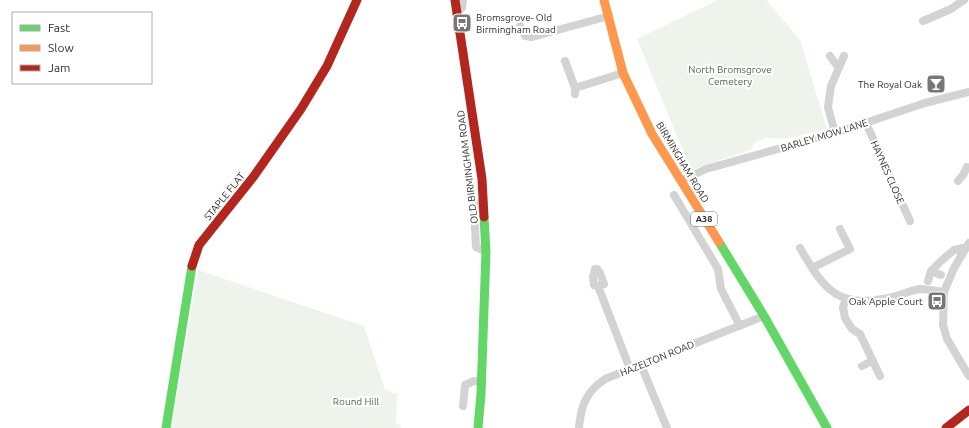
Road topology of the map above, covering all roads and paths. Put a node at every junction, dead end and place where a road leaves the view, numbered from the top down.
1 (357, 0) edge
2 (455, 0) edge
3 (463, 0) edge
4 (604, 0) edge
5 (964, 0) edge
6 (457, 10) junction
7 (609, 16) junction
8 (923, 21) dead end
9 (520, 26) dead end
10 (830, 56) dead end
11 (844, 56) dead end
12 (565, 61) dead end
13 (838, 67) junction
14 (623, 73) junction
15 (969, 92) edge
16 (866, 123) junction
17 (835, 133) junction
18 (967, 167) dead end
19 (963, 178) edge
20 (681, 181) junction
21 (674, 195) dead end
22 (910, 221) dead end
23 (840, 229) dead end
24 (968, 245) edge
25 (800, 248) dead end
26 (812, 268) junction
27 (931, 270) junction
28 (941, 275) dead end
29 (928, 281) dead end
30 (598, 286) dead end
31 (944, 292) junction
32 (846, 299) junction
33 (764, 316) junction
34 (740, 326) junction
35 (872, 361) junction
36 (641, 365) junction
37 (862, 366) dead end
38 (630, 369) junction
39 (880, 376) dead end
40 (969, 376) edge
41 (482, 382) junction
42 (463, 406) dead end
43 (969, 410) edge
44 (166, 428) edge
45 (478, 428) edge
46 (579, 428) edge
47 (667, 428) edge
48 (827, 428) edge
49 (946, 428) edge

1 - 44 main road, STAPLE FLAT
2 - 6 main road, OLD BIRMINGHAM ROAD
3 - 6 street
4 - 7 main road, BIRMINGHAM ROAD / A38
5 - 8 street
6 - 41 main road, OLD BIRMINGHAM ROAD
7 - 9 street
7 - 14 main road, BIRMINGHAM ROAD / A38
10 - 13 street
11 - 13 street
12 - 14 street
13 - 17 street
14 - 20 main road, BIRMINGHAM ROAD / A38
15 - 16 street, BARLEY MOW LANE
16 - 17 street, BARLEY MOW LANE
16 - 22 street, HAYNES CLOSE
17 - 20 street, BARLEY MOW LANE
18 - 19 street
20 - 33 main road, BIRMINGHAM ROAD / A38
21 - 34 street
23 - 26 street
24 - 27 street
24 - 31 street
25 - 26 street
26 - 32 street
27 - 28 street
27 - 29 street
30 - 38 street
31 - 32 street
31 - 40 street
32 - 35 street
33 - 34 street, HAZELTON ROAD
33 - 48 main road, BIRMINGHAM ROAD / A38
34 - 36 street, HAZELTON ROAD
35 - 37 street
35 - 39 street
36 - 38 street, HAZELTON ROAD
36 - 47 street
38 - 46 street, HAZELTON ROAD
41 - 42 street
41 - 45 main road, OLD BIRMINGHAM ROAD
43 - 49 main road

